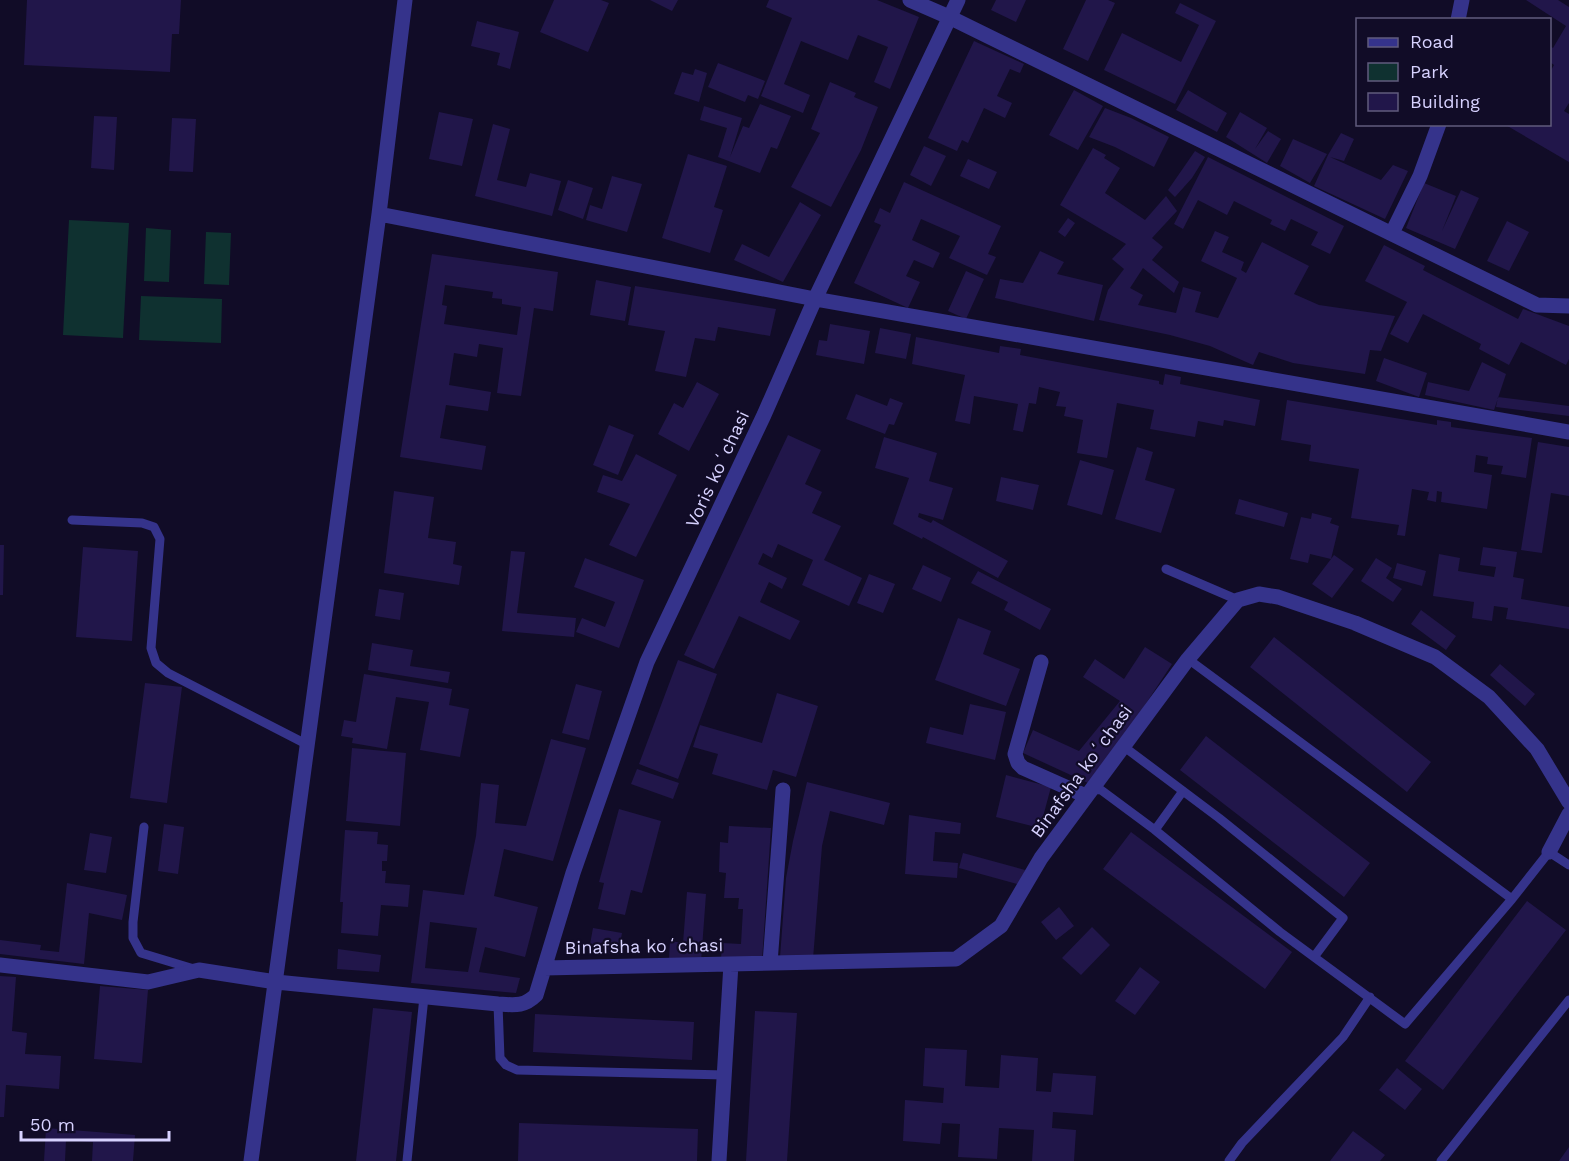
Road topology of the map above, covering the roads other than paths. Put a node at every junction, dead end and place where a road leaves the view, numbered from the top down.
1 (405, 0) edge
2 (910, 0) edge
3 (958, 0) edge
4 (1462, 0) edge
5 (949, 17) junction
6 (1458, 18) edge
7 (1438, 126) edge
8 (379, 214) junction
9 (1392, 233) junction
10 (815, 300) junction
11 (1569, 306) edge
12 (1569, 432) edge
13 (72, 520) dead end
14 (1166, 569) dead end
15 (1238, 600) junction
16 (1188, 659) junction
17 (1041, 662) dead end
18 (308, 745) junction
19 (1123, 747) junction
20 (783, 790) dead end
21 (1183, 791) junction
22 (1089, 793) junction
23 (1569, 802) edge
24 (1569, 814) edge
25 (144, 827) dead end
26 (1155, 830) junction
27 (1549, 852) junction
28 (1569, 865) edge
29 (1512, 899) junction
30 (1314, 957) junction
31 (770, 963) junction
32 (731, 964) junction
33 (0, 965) edge
34 (544, 968) junction
35 (199, 970) junction
36 (276, 982) junction
37 (424, 997) junction
38 (1370, 997) junction
39 (1569, 1000) edge
40 (498, 1004) junction
41 (724, 1075) junction
42 (251, 1161) edge
43 (407, 1161) edge
44 (719, 1161) edge
45 (1229, 1161) edge
46 (1441, 1161) edge

1 - 8 street
2 - 5 street
3 - 5 street, Voris koʻchasi
4 - 6 street
5 - 9 street
5 - 10 street, Voris koʻchasi
7 - 9 street
8 - 10 street
8 - 18 street
9 - 11 street
10 - 12 street
10 - 34 street, Voris koʻchasi
13 - 18 lane
14 - 15 lane
15 - 16 street, Binafsha koʻchasi
15 - 23 street
16 - 19 street, Binafsha koʻchasi
16 - 29 lane
17 - 22 street
18 - 36 street
19 - 21 lane
19 - 22 street, Binafsha koʻchasi
20 - 31 street
21 - 26 lane
21 - 30 lane
22 - 26 lane
22 - 31 street, Binafsha koʻchasi
24 - 27 street
25 - 35 lane
26 - 30 lane
27 - 28 lane
27 - 29 lane
29 - 38 lane
30 - 38 lane
31 - 32 street, Binafsha koʻchasi
32 - 34 street, Binafsha koʻchasi
32 - 41 street
33 - 35 street
34 - 40 street, Voris koʻchasi
35 - 36 street
36 - 37 street
36 - 42 street
37 - 40 street
37 - 43 lane
38 - 45 lane
39 - 46 lane
40 - 41 lane
41 - 44 street

